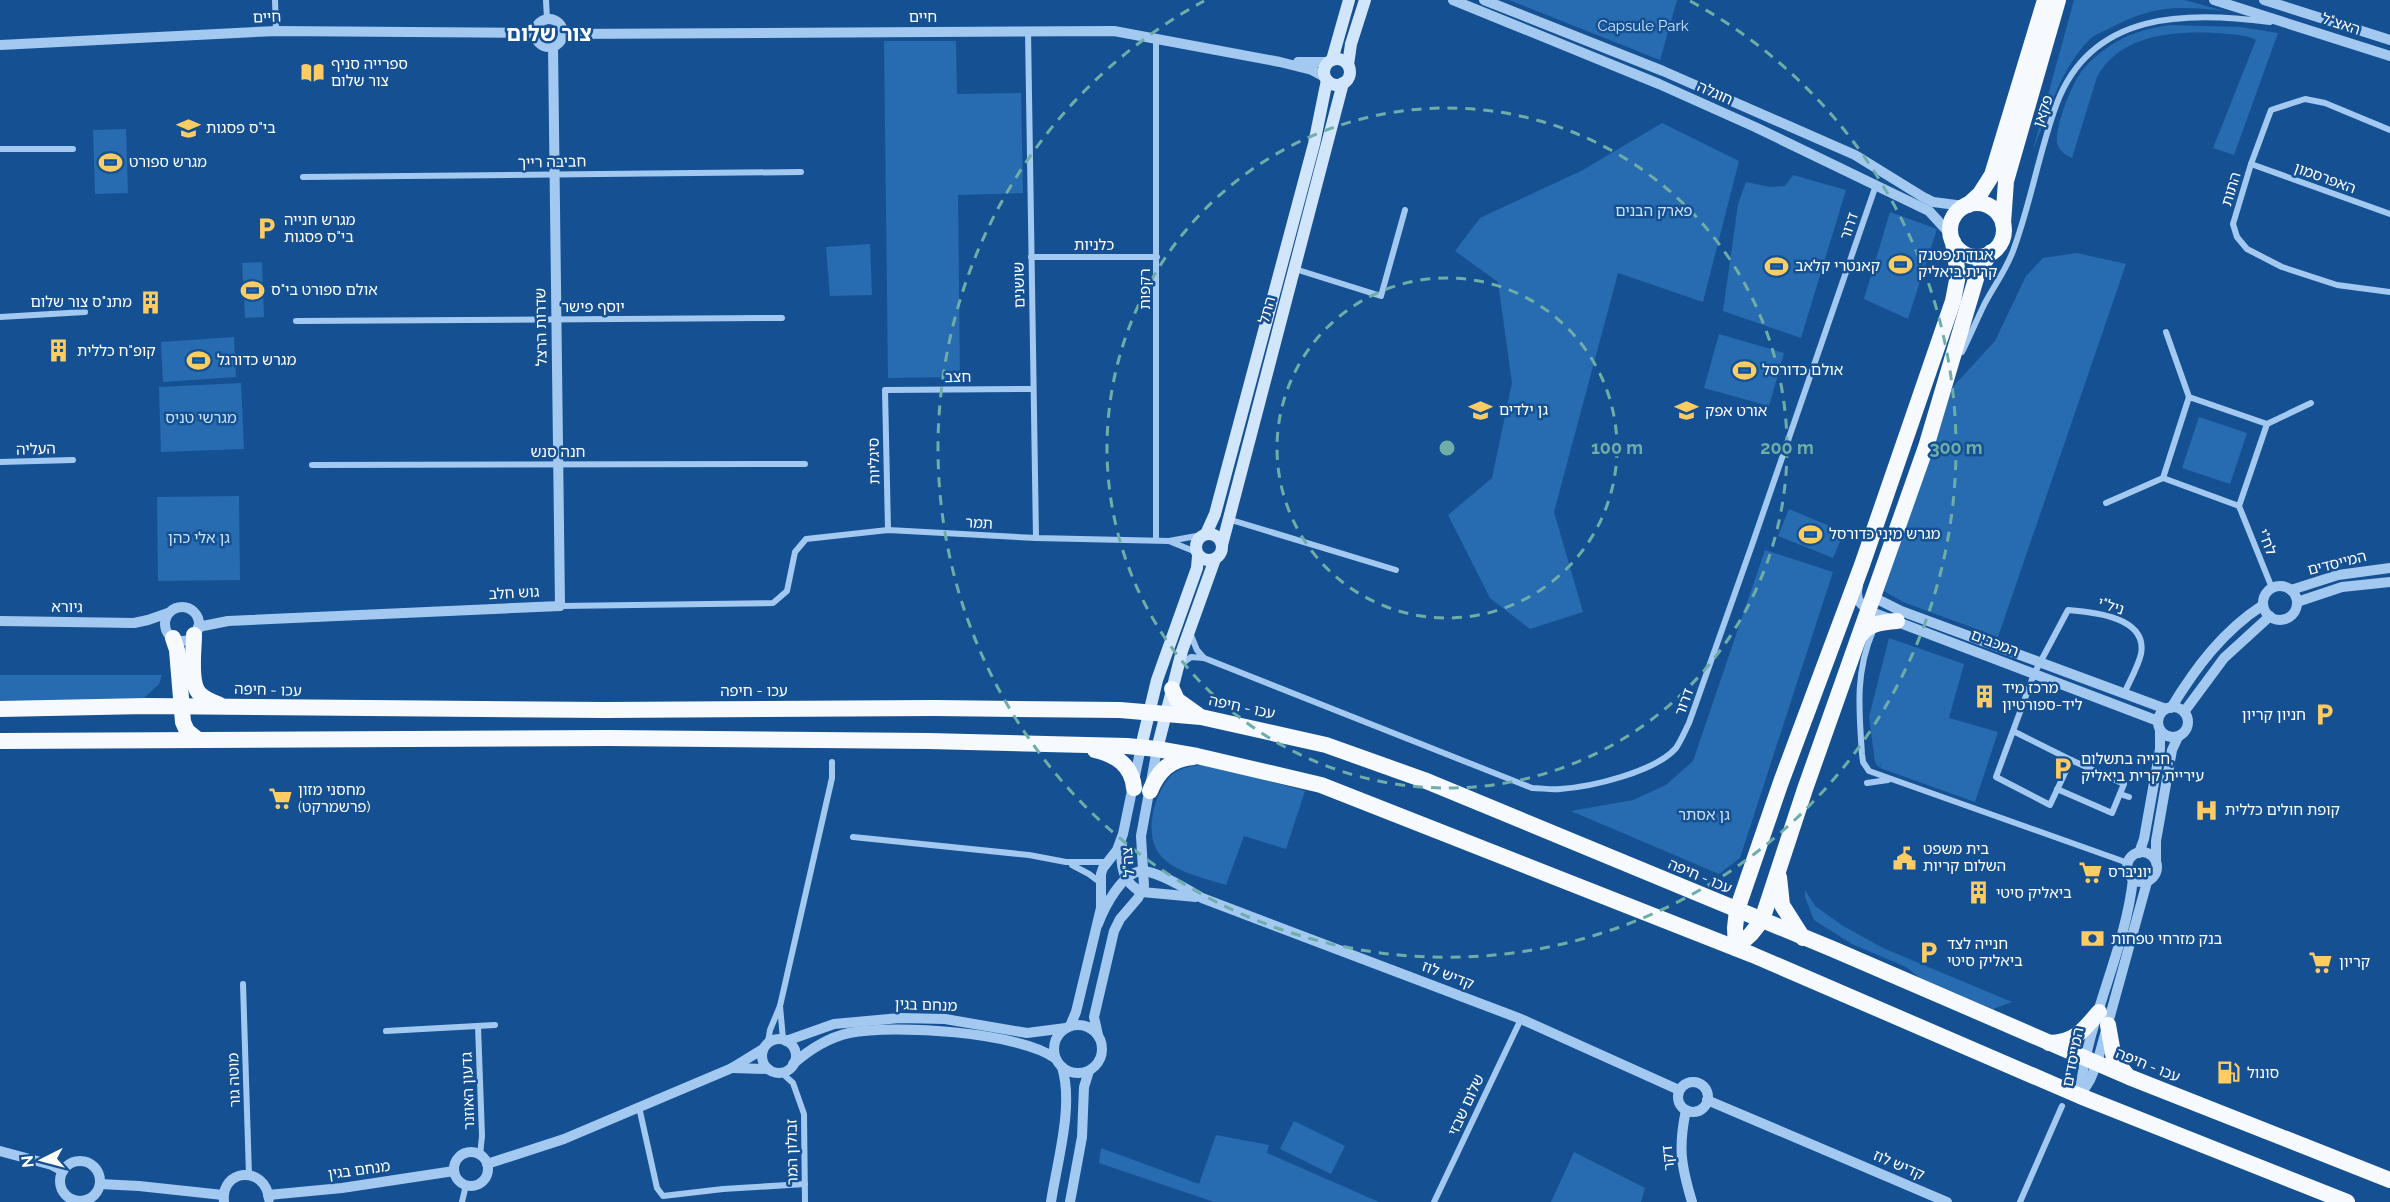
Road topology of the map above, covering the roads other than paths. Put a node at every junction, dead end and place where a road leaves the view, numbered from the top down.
1 (275, 0) edge
2 (546, 0) edge
3 (1349, 0) edge
4 (1365, 0) edge
5 (1453, 0) edge
6 (1484, 0) edge
7 (2045, 0) edge
8 (2058, 0) edge
9 (2214, 0) edge
10 (2264, 0) edge
11 (547, 19) junction
12 (2310, 30) junction
13 (276, 31) junction
14 (1028, 31) junction
15 (536, 33) junction
16 (563, 34) junction
17 (1156, 37) junction
18 (2390, 40) edge
19 (0, 45) edge
20 (553, 47) junction
21 (2390, 56) edge
22 (1330, 61) junction
23 (1280, 62) junction
24 (1348, 65) junction
25 (1326, 78) junction
26 (1343, 83) junction
27 (2390, 130) edge
28 (0, 149) edge
29 (73, 149) dead end
30 (2251, 164) junction
31 (801, 172) dead end
32 (554, 174) junction
33 (303, 177) dead end
34 (1876, 185) junction
35 (1966, 206) junction
36 (1405, 210) dead end
37 (2390, 214) edge
38 (2003, 223) junction
39 (1952, 238) junction
40 (1286, 248) junction
41 (1991, 252) junction
42 (1031, 256) junction
43 (1157, 257) junction
44 (1294, 269) junction
45 (2390, 292) edge
46 (85, 312) dead end
47 (0, 317) edge
48 (782, 318) dead end
49 (556, 319) junction
50 (296, 321) dead end
51 (2166, 333) dead end
52 (1033, 389) junction
53 (885, 390) joint
54 (1942, 394) junction
55 (2189, 397) junction
56 (2311, 403) dead end
57 (2267, 424) junction
58 (73, 460) dead end
59 (0, 462) edge
60 (558, 464) junction
61 (805, 464) dead end
62 (312, 465) dead end
63 (2163, 478) junction
64 (2106, 503) dead end
65 (2240, 506) junction
66 (1228, 519) junction
67 (888, 531) junction
68 (1204, 535) junction
69 (1035, 538) junction
70 (1156, 540) junction
71 (1169, 541) junction
72 (1222, 545) junction
73 (795, 552) joint
74 (1197, 554) junction
75 (1215, 559) junction
76 (1862, 565) junction
77 (2390, 567) edge
78 (1396, 570) dead end
79 (2390, 582) edge
80 (2272, 588) junction
81 (2291, 590) junction
82 (1872, 602) junction
83 (2297, 602) junction
84 (2263, 605) junction
85 (560, 606) junction
86 (168, 613) junction
87 (2270, 616) junction
88 (0, 621) edge
89 (134, 622) junction
90 (1890, 622) junction
91 (196, 626) junction
92 (1190, 631) junction
93 (169, 634) junction
94 (1858, 638) junction
95 (1204, 658) junction
96 (2039, 663) junction
97 (178, 666) junction
98 (1178, 668) junction
99 (2034, 674) junction
100 (1172, 689) junction
101 (2124, 694) junction
102 (146, 706) junction
103 (230, 706) junction
104 (181, 707) junction
105 (2168, 708) junction
106 (0, 709) edge
107 (1148, 711) junction
108 (1166, 712) junction
109 (2184, 712) junction
110 (1201, 717) junction
111 (2159, 726) junction
112 (2013, 731) junction
113 (2178, 736) junction
114 (197, 739) junction
115 (0, 741) edge
116 (1071, 744) junction
117 (1149, 748) junction
118 (1197, 756) junction
119 (2071, 760) junction
120 (832, 762) dead end
121 (1889, 779) junction
122 (1867, 783) dead end
123 (2057, 789) junction
124 (1142, 790) junction
125 (2120, 794) junction
126 (2129, 797) dead end
127 (1125, 827) junction
128 (853, 837) dead end
129 (2139, 853) junction
130 (1781, 859) junction
131 (2156, 861) junction
132 (1066, 862) junction
133 (1108, 862) junction
134 (2128, 863) junction
135 (1144, 871) junction
136 (1750, 874) junction
137 (1126, 879) junction
138 (2133, 879) junction
139 (2147, 882) junction
140 (1102, 884) junction
141 (1142, 892) junction
142 (1692, 892) junction
143 (1202, 898) junction
144 (1737, 910) junction
145 (1762, 920) junction
146 (1098, 924) junction
147 (1804, 938) junction
148 (1736, 948) junction
149 (243, 984) dead end
150 (780, 1006) junction
151 (2103, 1018) junction
152 (1521, 1019) junction
153 (495, 1025) dead end
154 (478, 1026) junction
155 (1068, 1027) junction
156 (386, 1031) dead end
157 (1098, 1035) junction
158 (785, 1040) junction
159 (2049, 1044) junction
160 (765, 1046) junction
161 (2091, 1061) junction
162 (1058, 1063) junction
163 (794, 1064) junction
164 (732, 1068) junction
165 (768, 1069) junction
166 (1089, 1071) junction
167 (782, 1073) junction
168 (2129, 1077) junction
169 (1679, 1090) junction
170 (2080, 1096) junction
171 (1707, 1100) junction
172 (2062, 1106) dead end
173 (639, 1107) junction
174 (1686, 1110) junction
175 (0, 1151) edge
176 (484, 1160) junction
177 (63, 1171) junction
178 (454, 1171) junction
179 (249, 1175) junction
180 (2390, 1180) edge
181 (100, 1184) junction
182 (805, 1184) junction
183 (466, 1185) junction
184 (224, 1198) edge
185 (268, 1198) edge
186 (82, 1201) edge
187 (462, 1202) edge
188 (806, 1202) edge
189 (1051, 1202) edge
190 (1070, 1202) edge
191 (1434, 1202) edge
192 (1692, 1202) edge
193 (1947, 1202) edge
194 (2020, 1202) edge
195 (2347, 1202) edge

1 - 13 street
2 - 11 street
3 - 22 main road
4 - 24 main road
5 - 34 street, חוגלה
6 - 35 street, חוגלה
7 - 35 highway
8 - 38 highway
9 - 12 street, האצ"ל
10 - 18 street, האצ"ל
11 - 15 street
11 - 16 street
12 - 21 street, האצ"ל
12 - 54 street, פקאן
13 - 15 street, חיים
13 - 19 street, חיים
14 - 16 street, חיים
14 - 17 street, חיים
14 - 42 street, שושנים
15 - 20 street
16 - 20 street
17 - 23 street, חיים
17 - 43 street, רקפות
20 - 32 street, שדרות הרצל
22 - 23 street, חיים
22 - 24 main road
22 - 25 main road
23 - 25 street, חיים
24 - 26 main road
25 - 26 main road
25 - 40 main road, התל
26 - 44 main road, התל
27 - 30 street, התות
28 - 29 street
30 - 37 street, האפרסמון
30 - 45 street, התות
31 - 32 street, חביבה רייך
32 - 33 street, חביבה רייך
32 - 49 street, שדרות הרצל
34 - 39 street, חוגלה
34 - 95 street, דרור
35 - 38 highway
35 - 39 highway
36 - 44 street
38 - 41 highway
39 - 41 highway
39 - 76 highway
40 - 44 street
40 - 68 main road, התל
41 - 54 highway
42 - 43 street, כלניות
42 - 52 street, שושנים
43 - 70 street, רקפות
44 - 66 main road, התל
46 - 47 street
48 - 49 street, יוסף פישר
49 - 50 street, יוסף פישר
49 - 60 street, שדרות הרצל
51 - 55 street
52 - 53 street, חצב
52 - 69 street, שושנים
53 - 67 street, סיגליות
54 - 82 highway
55 - 57 street
55 - 63 street
56 - 57 street
57 - 65 street
58 - 59 street, העליה
60 - 61 street, חנה סנש
60 - 62 street, חנה סנש
60 - 85 street, שדרות הרצל
63 - 64 street
63 - 65 street
65 - 80 street, לח"י
66 - 72 main road, התל
66 - 78 street
67 - 69 street, תמר
67 - 73 street, תמר
68 - 71 street, תמר
68 - 72 main road
68 - 74 main road
69 - 70 street, תמר
70 - 71 street, תמר
71 - 74 street, תמר
72 - 75 main road
73 - 85 street, גוש חלב
74 - 75 main road
74 - 107 main road
75 - 92 main road
76 - 82 street
76 - 136 highway
77 - 81 street, המייסדים
79 - 83 street, המייסדים
80 - 81 street
80 - 84 street
81 - 83 street
82 - 90 street, המכבים
82 - 94 highway
82 - 96 street, המכבים
83 - 87 street
84 - 87 street
84 - 105 street
85 - 91 street, גוש חלב
86 - 89 street, גיורא
86 - 91 street
86 - 93 street
87 - 109 street
88 - 89 street, גיורא
89 - 93 street, גיורא
90 - 94 highway
90 - 99 street, המכבים
90 - 121 street
91 - 93 street
91 - 103 highway
92 - 95 street
92 - 98 main road
93 - 97 highway
94 - 130 highway
95 - 98 street
96 - 99 street
96 - 101 street, המכבים
96 - 101 street, ניל"י
97 - 102 highway
97 - 104 highway
98 - 100 main road
99 - 111 street, המכבים
99 - 112 street
100 - 108 main road
100 - 110 highway
101 - 105 street, המכבים
102 - 104 highway, עכו - חיפה
102 - 106 highway, עכו - חיפה
103 - 104 highway, עכו - חיפה
103 - 107 highway, עכו - חיפה
104 - 114 highway
105 - 109 street
105 - 111 street
107 - 108 highway, עכו - חיפה
107 - 117 main road, צה"ל
108 - 110 highway, עכו - חיפה
108 - 117 main road, צה"ל
109 - 113 street
110 - 142 highway, עכו - חיפה
111 - 113 street
111 - 129 street
112 - 119 street
112 - 123 street
113 - 131 street
114 - 115 highway
114 - 116 highway
116 - 117 highway
116 - 124 highway
117 - 118 highway
117 - 124 street, צה"ל
117 - 124 street, צה"ל
118 - 124 highway
118 - 148 highway
119 - 123 street
119 - 125 street
120 - 150 street
121 - 122 street
121 - 134 street
123 - 125 street
124 - 127 street, צה"ל
124 - 135 street, צה"ל
125 - 126 street
127 - 133 street, צה"ל
127 - 137 street
128 - 132 street
129 - 131 street
129 - 134 street
130 - 145 highway
130 - 147 highway
131 - 139 street
132 - 133 street
132 - 140 street
133 - 140 street, צה"ל
134 - 138 street
135 - 137 street
135 - 141 street, צה"ל
135 - 143 street, קדיש לוז
136 - 142 highway
136 - 144 highway
137 - 141 street
137 - 146 street
138 - 139 street
138 - 151 street, המייסדים
139 - 151 street, המייסדים
140 - 146 street, צה"ל
141 - 143 street, קדיש לוז
141 - 157 street, צה"ל
142 - 144 highway, עכו - חיפה
143 - 152 street, קדיש לוז
144 - 145 highway, עכו - חיפה
144 - 148 highway
145 - 147 highway, עכו - חיפה
145 - 148 highway
146 - 155 street, צה"ל
147 - 159 highway, עכו - חיפה
148 - 170 highway
149 - 179 street, מוטה גור
150 - 158 street
150 - 160 street
151 - 159 highway
151 - 161 street, המייסדים
151 - 161 street, המייסדים
151 - 168 highway
152 - 169 street, קדיש לוז
152 - 191 street, שלום שבזי
153 - 154 street
154 - 156 street
154 - 176 street, גדעון האוזנר
155 - 157 street
155 - 158 street, מנחם בגין
155 - 162 street
157 - 166 street
158 - 160 street
158 - 163 street
159 - 161 highway, עכו - חיפה
160 - 164 street
160 - 165 street
161 - 168 highway, עכו - חיפה
161 - 170 street, המייסדים
162 - 163 street, מנחם בגין
162 - 166 street
162 - 189 street
163 - 167 street
164 - 165 street
164 - 173 street
165 - 167 street
166 - 190 street
167 - 182 street, זבולון המר
168 - 180 highway, עכו - חיפה
169 - 171 street
169 - 174 street
170 - 195 highway
171 - 174 street
171 - 193 street, קדיש לוז
172 - 194 street
173 - 176 street
173 - 182 street
174 - 192 street, דקר
175 - 177 street
176 - 178 street
176 - 183 street
177 - 181 street
177 - 186 street
178 - 183 street
178 - 185 street, מנחם בגין
179 - 184 street
179 - 185 street
181 - 184 street
181 - 186 street
182 - 188 street, זבולון המר
183 - 187 street

